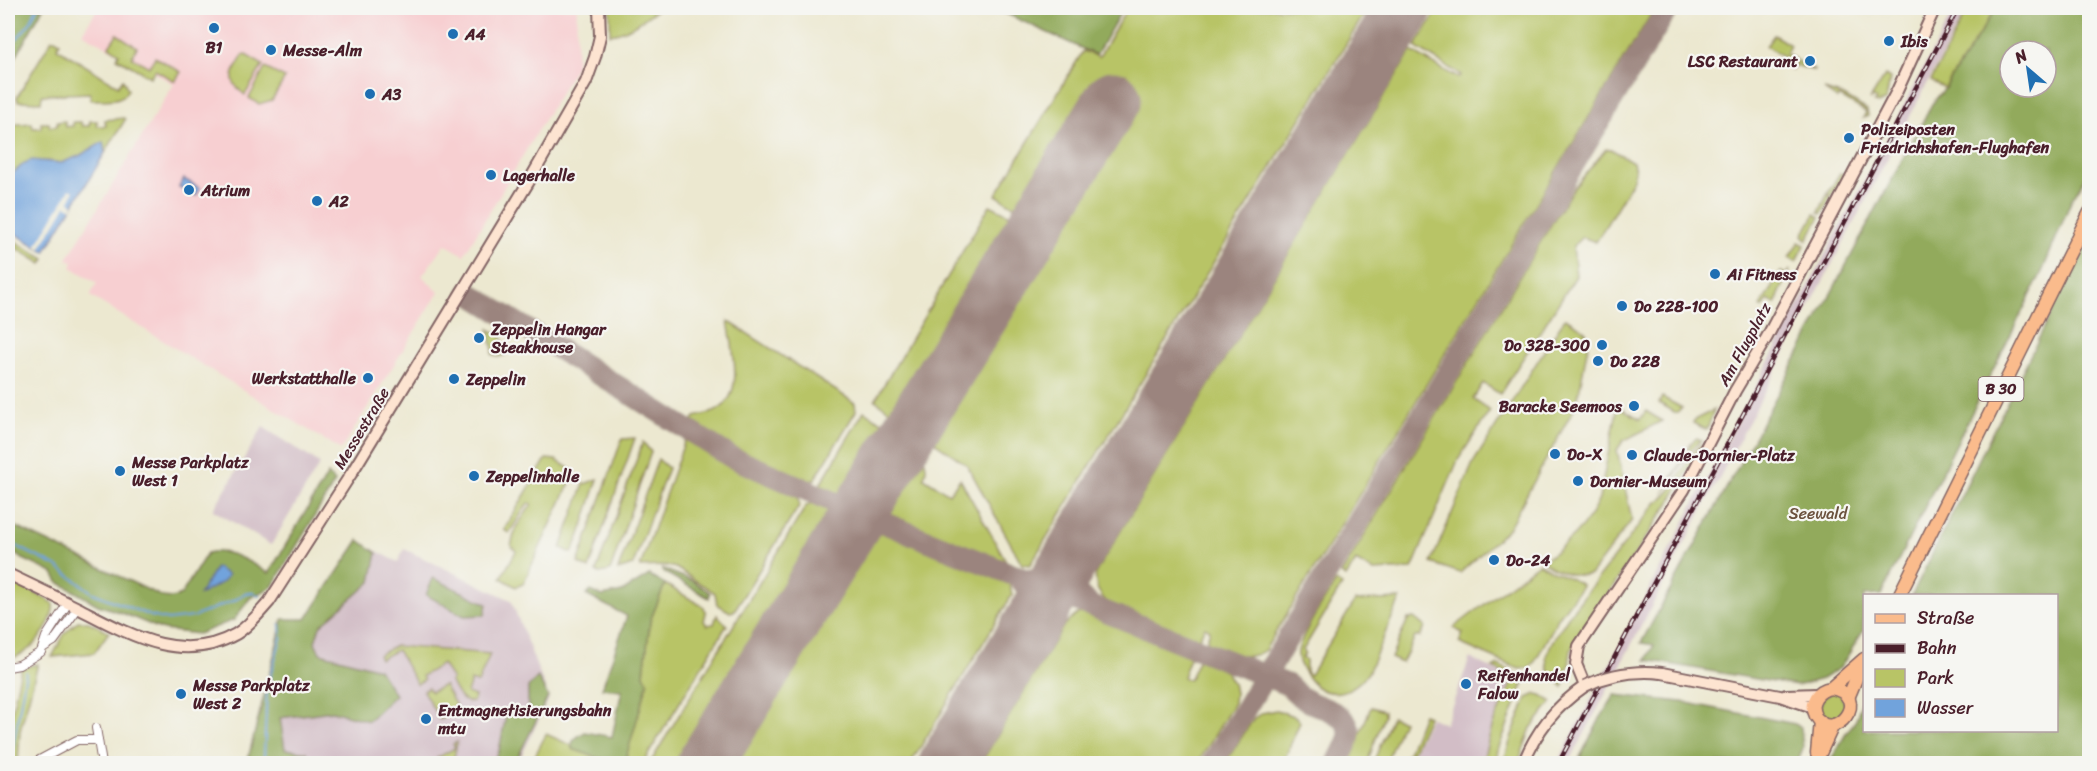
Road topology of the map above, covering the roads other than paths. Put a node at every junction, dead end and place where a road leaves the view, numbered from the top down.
1 (599, 8) edge
2 (1935, 8) edge
3 (2090, 212) edge
4 (8, 574) edge
5 (1900, 594) edge
6 (73, 605) junction
7 (1863, 660) edge
8 (1863, 661) edge
9 (8, 667) edge
10 (1585, 686) junction
11 (1831, 688) junction
12 (1817, 694) junction
13 (1780, 696) junction
14 (1848, 698) junction
15 (1813, 707) junction
16 (1820, 721) junction
17 (1833, 725) junction
18 (96, 728) dead end
19 (98, 740) junction
20 (1816, 762) edge
21 (32, 764) edge
22 (102, 764) edge
23 (1524, 764) edge

1 - 6 street, Messestraße
2 - 10 street, Am Flugplatz
3 - 5 main road, B 30
4 - 6 street, Messestraße
6 - 9 street
7 - 11 main road
8 - 14 main road
10 - 13 street, bridge
10 - 23 street
11 - 12 main road
11 - 14 main road
12 - 13 street
12 - 15 main road
13 - 15 street
14 - 17 main road
15 - 16 main road
16 - 17 main road
16 - 20 main road
17 - 20 main road
18 - 19 street
19 - 21 street
19 - 22 street

